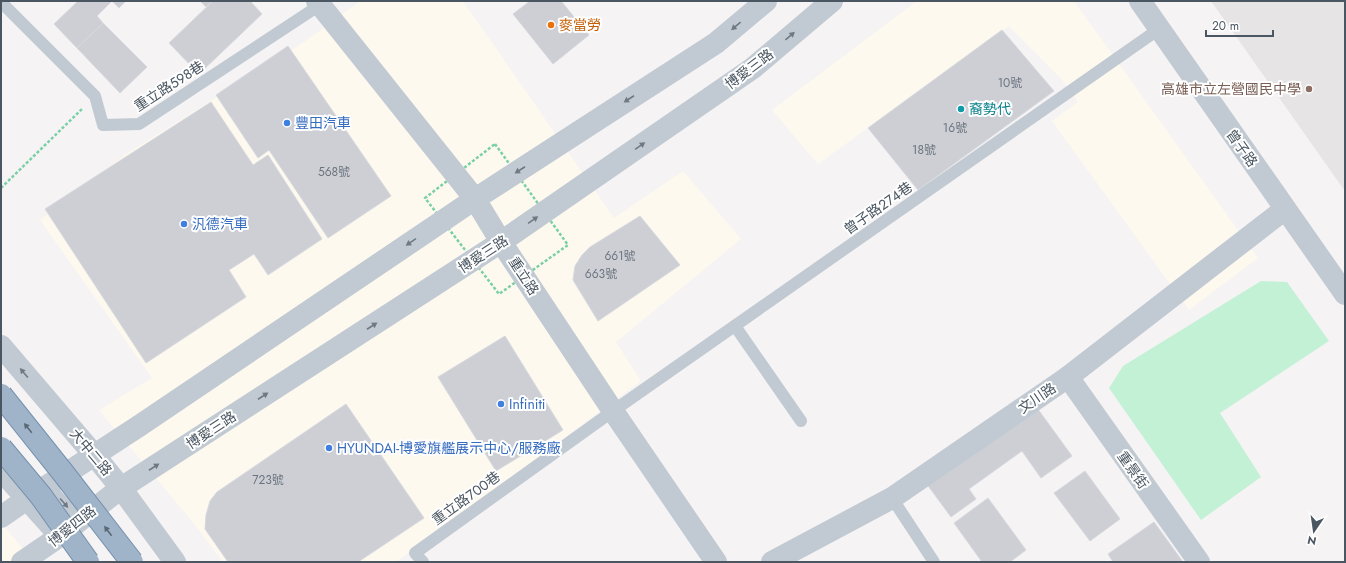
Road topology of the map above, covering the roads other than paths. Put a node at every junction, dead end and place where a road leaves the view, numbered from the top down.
1 (766, 1) edge
2 (832, 1) edge
3 (1140, 1) edge
4 (1, 2) edge
5 (321, 2) edge
6 (1159, 29) junction
7 (475, 199) junction
8 (1285, 209) junction
9 (501, 242) junction
10 (1345, 294) edge
11 (735, 326) junction
12 (1, 346) edge
13 (1068, 378) junction
14 (1, 395) edge
15 (613, 411) junction
16 (801, 421) dead end
17 (1, 446) edge
18 (95, 456) junction
19 (1, 470) edge
20 (49, 486) junction
21 (121, 488) junction
22 (892, 498) junction
23 (27, 499) junction
24 (1, 517) edge
25 (79, 520) junction
26 (60, 536) junction
27 (419, 557) edge
28 (22, 562) edge
29 (80, 562) edge
30 (88, 562) edge
31 (132, 562) edge
32 (175, 562) edge
33 (716, 562) edge
34 (772, 562) edge
35 (934, 562) edge
36 (1199, 562) edge

1 -> 7 street
9 -> 2 street, 博愛三路
3 - 6 street, 曾子路
4 - 5 lane, 重立路598巷
5 - 7 street, 重立路
6 - 8 street, 曾子路
6 - 11 lane, 曾子路274巷
7 - 9 street, 重立路
7 -> 18 street
8 - 10 street, 曾子路
8 - 13 street, 文川路
9 - 15 street, 重立路
21 -> 9 street, 博愛三路
11 - 15 lane, 曾子路274巷
11 - 16 lane
18 -> 12 street, 大中二路
13 - 22 street, 文川路
13 - 36 street, 重景街
31 -> 14 highway, bridge
15 - 27 lane, 重立路700巷
15 - 33 street, 重立路
17 - 20 lane
17 - 30 highway, bridge
18 - 20 street
18 - 21 street, 大中二路
19 - 23 street
20 - 23 street
20 -> 25 lane
21 - 25 street, 博愛四路
21 - 32 street, 大中二路
22 - 34 street, 文川路
22 - 35 lane
23 - 24 street
23 - 26 street
25 - 26 street, 博愛四路
26 - 28 street, 博愛四路
26 - 29 street

